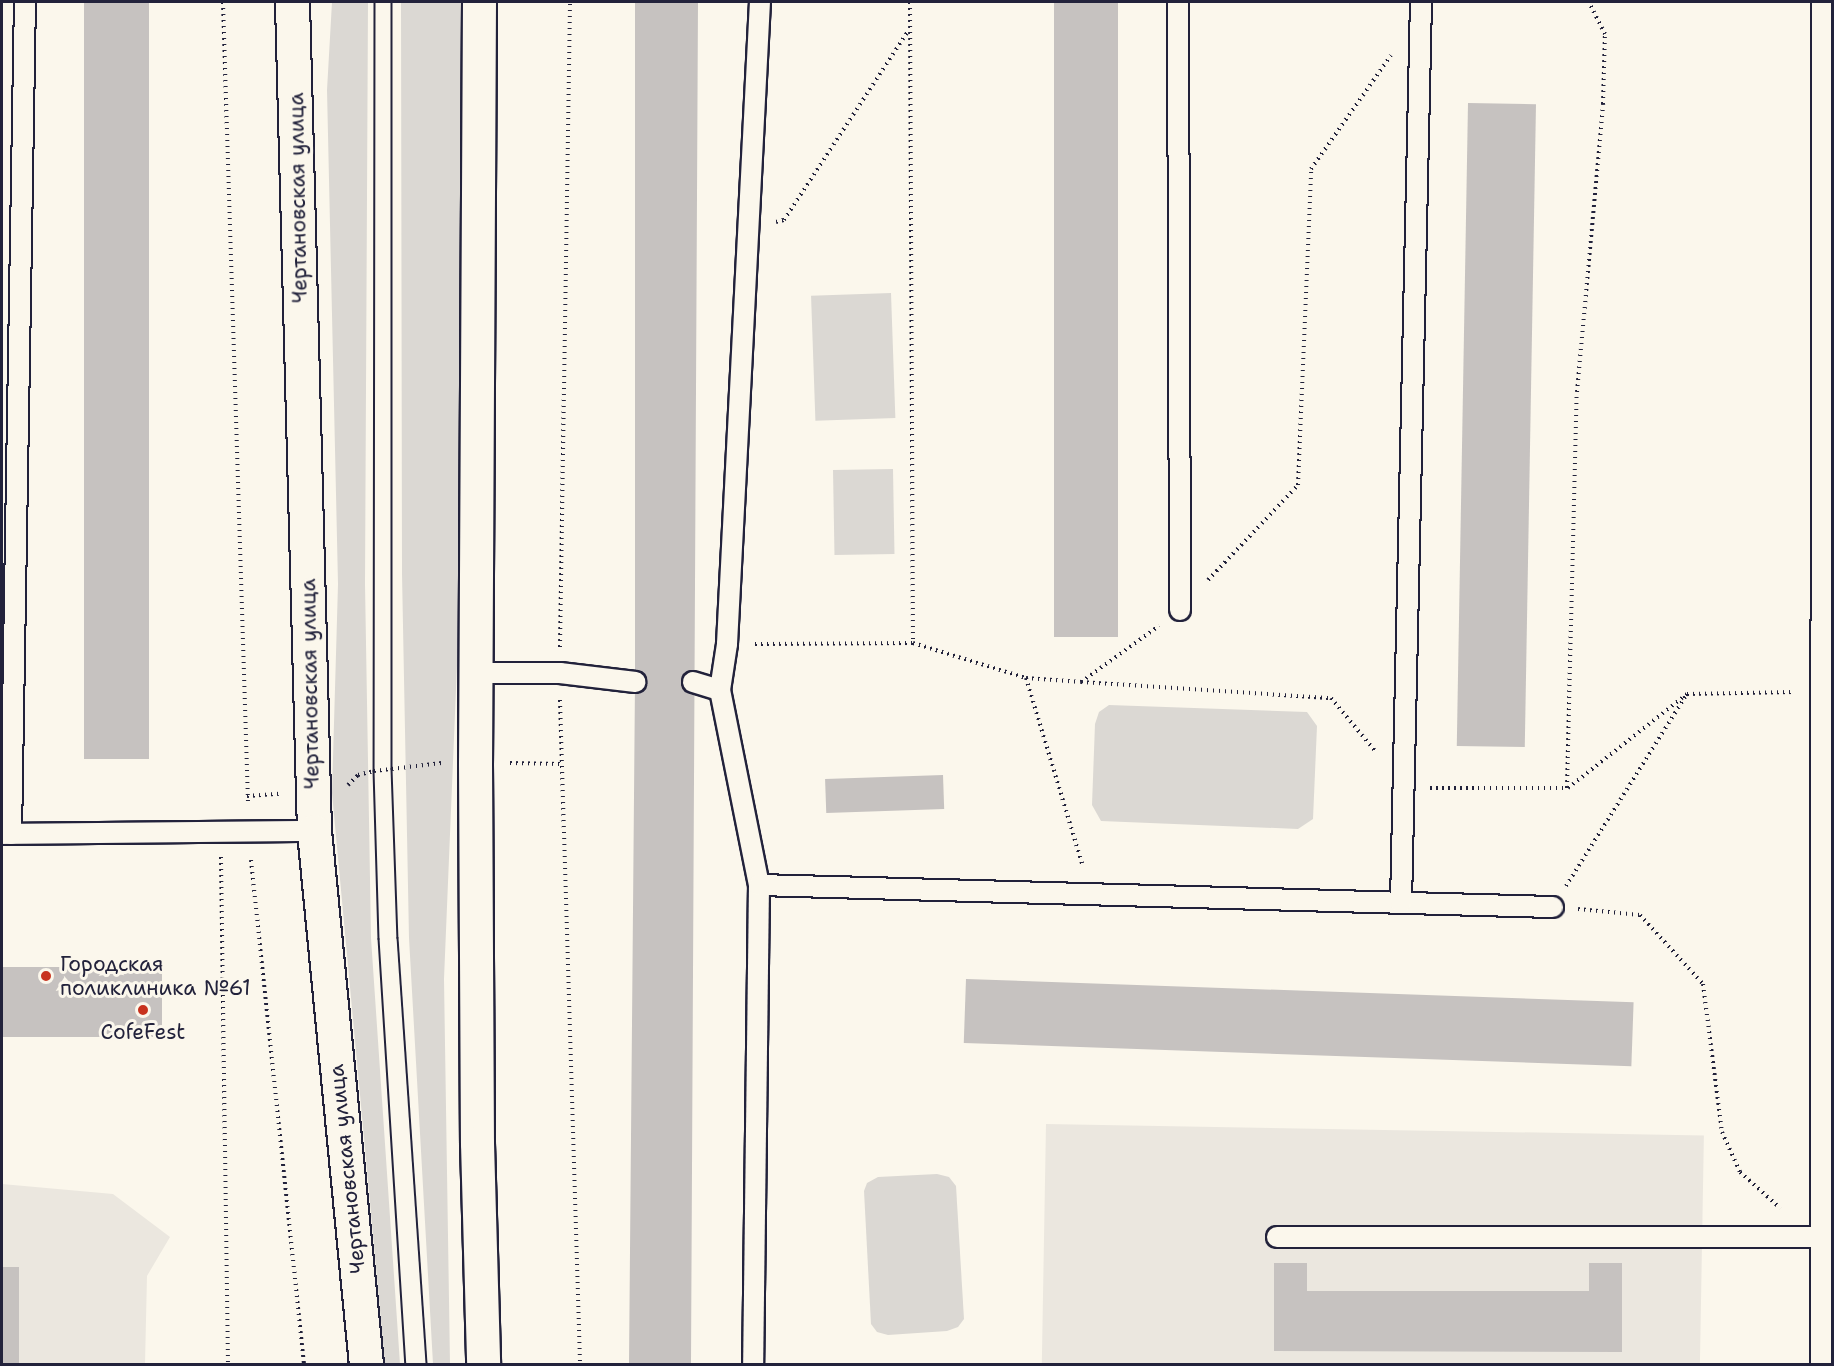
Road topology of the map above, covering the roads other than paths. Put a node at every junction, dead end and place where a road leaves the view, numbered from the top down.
1 (25, 2) edge
2 (292, 2) edge
3 (479, 2) edge
4 (760, 2) edge
5 (1178, 2) edge
6 (1821, 2) edge
7 (1421, 7) edge
8 (1180, 610) road end
9 (478, 673) junction
10 (635, 682) dead end
11 (693, 682) dead end
12 (720, 690) junction
13 (314, 831) junction
14 (6, 834) edge
15 (759, 885) junction
16 (1401, 903) junction
17 (1553, 907) road end
18 (1277, 1237) dead end
19 (1821, 1237) junction
20 (366, 1365) edge
21 (483, 1365) edge
22 (753, 1365) edge
23 (1821, 1365) edge

1 - 14 lane
2 - 13 main road, Чертановская улица
3 - 9 main road
4 - 12 lane
5 - 8 lane
6 - 19 lane
7 - 16 lane
9 - 10 lane
9 - 21 main road
11 - 12 lane
12 - 15 lane
13 - 14 lane
13 - 20 main road, Чертановская улица
15 - 16 lane
15 - 22 lane
16 - 17 lane
18 - 19 lane
19 - 23 lane

